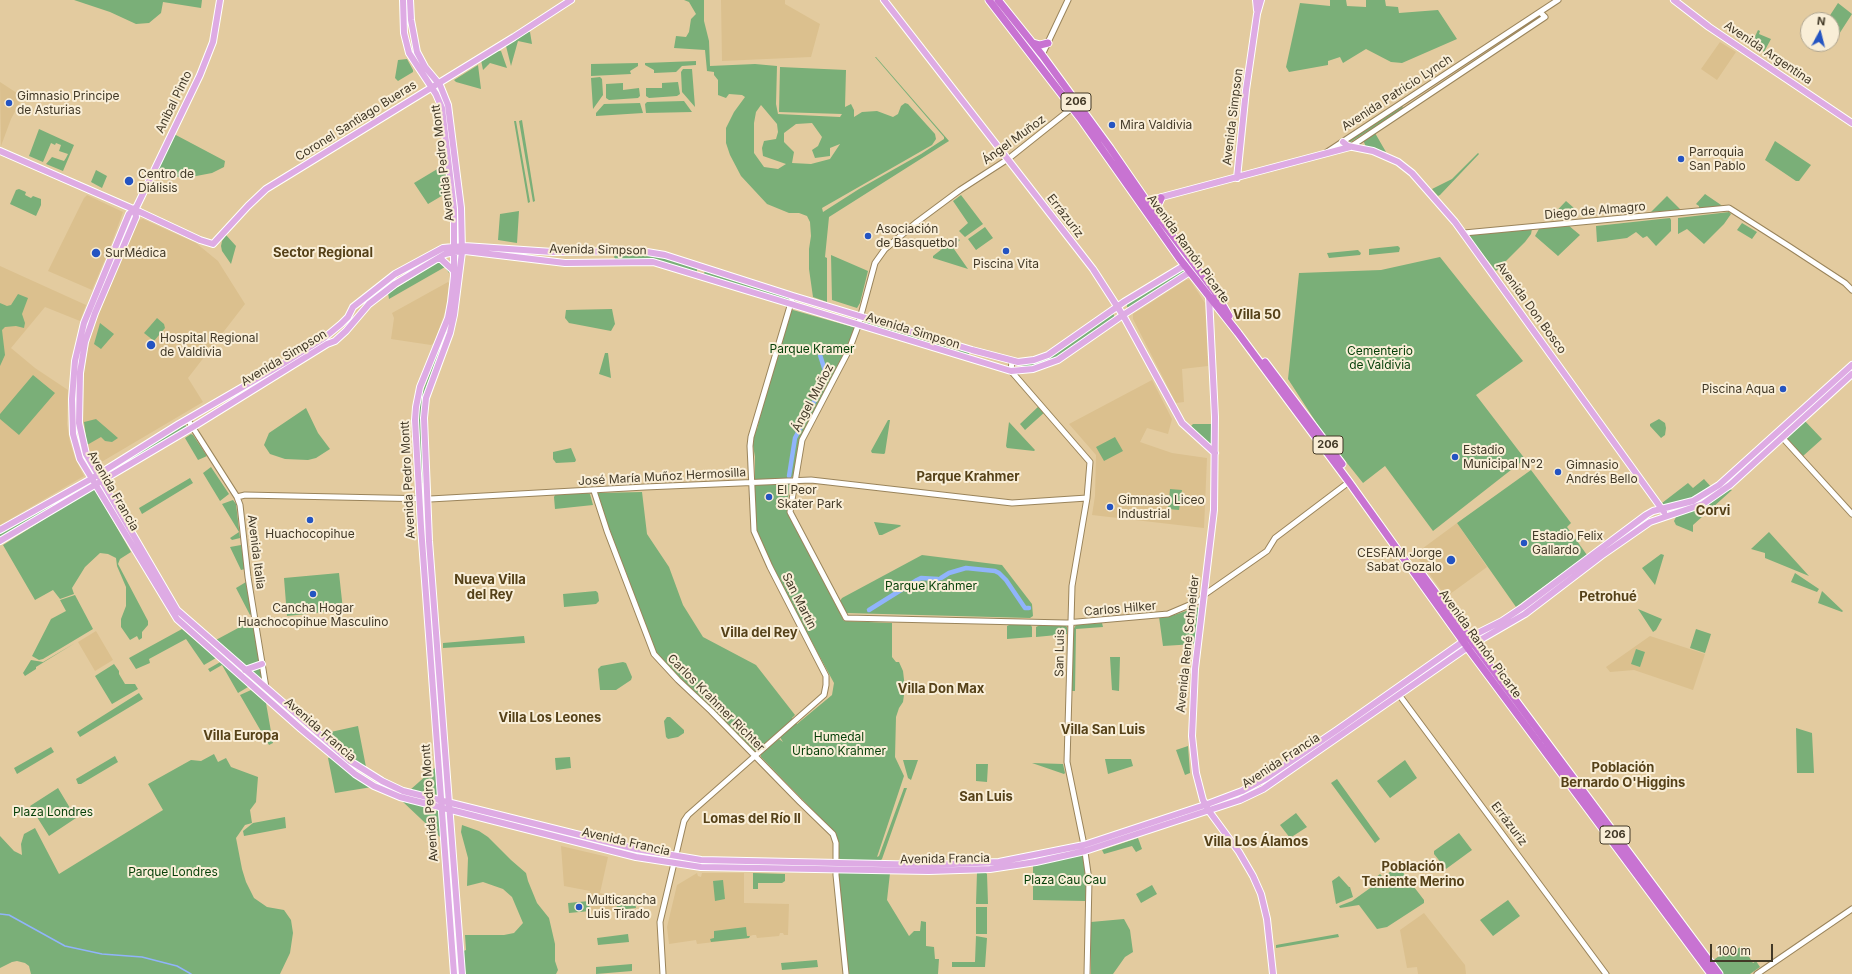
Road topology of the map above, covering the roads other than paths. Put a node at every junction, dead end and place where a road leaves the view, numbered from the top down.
1 (220, 0) edge
2 (403, 0) edge
3 (410, 0) edge
4 (571, 0) edge
5 (884, 0) edge
6 (989, 0) edge
7 (998, 0) edge
8 (1068, 0) edge
9 (1256, 0) edge
10 (1261, 0) edge
11 (1558, 0) edge
12 (1674, 0) edge
13 (1540, 12) junction
14 (1257, 14) junction
15 (1032, 43) junction
16 (1048, 43) junction
17 (1042, 56) junction
18 (1042, 67) junction
19 (424, 76) junction
20 (439, 84) junction
21 (433, 88) junction
22 (422, 92) junction
23 (1072, 108) junction
24 (1852, 123) edge
25 (1343, 142) junction
26 (1350, 147) junction
27 (0, 151) edge
28 (1325, 154) junction
29 (1008, 159) junction
30 (1237, 178) junction
31 (265, 192) junction
32 (1132, 192) junction
33 (1161, 198) junction
34 (1147, 202) junction
35 (135, 210) junction
36 (1157, 216) junction
37 (1464, 233) junction
38 (458, 249) junction
39 (437, 259) junction
40 (1185, 265) junction
41 (454, 271) junction
42 (1190, 272) junction
43 (1200, 272) junction
44 (1852, 290) edge
45 (793, 296) junction
46 (1209, 297) junction
47 (790, 304) junction
48 (1118, 306) junction
49 (88, 310) junction
50 (95, 313) junction
51 (1123, 315) junction
52 (860, 316) junction
53 (858, 326) junction
54 (1012, 361) junction
55 (1852, 365) edge
56 (1011, 371) junction
57 (77, 373) junction
58 (1852, 374) edge
59 (188, 420) junction
60 (192, 427) junction
61 (1780, 436) junction
62 (1215, 453) junction
63 (96, 474) junction
64 (101, 480) junction
65 (794, 480) junction
66 (92, 482) junction
67 (1349, 482) junction
68 (752, 483) junction
69 (594, 491) junction
70 (237, 497) junction
71 (1087, 498) junction
72 (419, 499) junction
73 (427, 499) junction
74 (1662, 509) junction
75 (1852, 514) edge
76 (1667, 516) junction
77 (0, 530) edge
78 (0, 541) edge
79 (1204, 595) junction
80 (846, 618) joint
81 (1070, 623) junction
82 (1468, 643) junction
83 (262, 664) junction
84 (1425, 667) junction
85 (245, 670) junction
86 (1426, 675) junction
87 (267, 689) junction
88 (1396, 691) junction
89 (268, 700) junction
90 (1369, 708) junction
91 (1358, 723) junction
92 (755, 756) junction
93 (441, 800) junction
94 (449, 802) junction
95 (1206, 805) junction
96 (442, 807) junction
97 (450, 810) junction
98 (1209, 811) junction
99 (510, 818) junction
100 (509, 824) junction
101 (1157, 825) junction
102 (568, 832) junction
103 (566, 839) junction
104 (1085, 848) junction
105 (676, 857) junction
106 (675, 864) junction
107 (778, 865) junction
108 (836, 866) junction
109 (1852, 909) edge
110 (454, 974) edge
111 (462, 974) edge
112 (663, 974) edge
113 (846, 974) edge
114 (1087, 974) edge
115 (1274, 974) edge
116 (1606, 974) edge
117 (1711, 974) edge
118 (1719, 974) edge
119 (1757, 974) edge

1 - 35 main road, Aníbal Pinto
2 - 19 main road, Avenida Pedro Montt
3 - 20 main road, Avenida Pedro Montt
4 - 20 main road, Coronel Santiago Bueras
5 - 29 main road, Errázuriz
6 - 18 highway, Avenida Ramón Picarte / 206
7 - 15 highway, Avenida Ramón Picarte / 206
8 - 16 street
9 - 14 main road, Avenida Simpson
10 - 14 main road, Avenida Simpson
11 - 13 street, Avenida Patricio Lynch
12 - 24 main road, Avenida Argentina
13 - 25 street, Avenida Patricio Lynch
13 - 26 street, Avenida Patricio Lynch
14 - 30 main road, Avenida Simpson
15 - 16 highway
15 - 17 highway, Avenida Ramón Picarte / 206
16 - 17 street
17 - 18 highway
17 - 34 highway, Avenida Ramón Picarte / 206
18 - 23 highway, Avenida Ramón Picarte / 206
19 - 21 main road, Avenida Pedro Montt
19 - 22 main road
20 - 21 main road, Coronel Santiago Bueras
20 - 38 main road, Avenida Pedro Montt
21 - 22 main road, Coronel Santiago Bueras
21 - 31 main road, Coronel Santiago Bueras
21 - 38 main road, Avenida Pedro Montt
22 - 31 main road, Coronel Santiago Bueras
23 - 29 street, Ángel Muñoz
23 - 32 highway, Avenida Ramón Picarte / 206
25 - 26 main road, Avenida Don Bosco
25 - 28 street, Avenida Patricio Lynch
26 - 28 main road, Avenida Don Bosco
26 - 37 main road, Avenida Don Bosco
27 - 35 main road, Coronel Santiago Bueras
28 - 30 main road, Avenida Patricio Lynch
29 - 48 main road, Errázuriz
29 - 52 street, Ángel Muñoz
30 - 33 main road, Avenida Simpson
31 - 35 main road, Coronel Santiago Bueras
32 - 34 highway
32 - 40 highway, Avenida Ramón Picarte / 206
33 - 34 main road, Avenida Simpson
33 - 36 highway
34 - 36 highway, Avenida Ramón Picarte / 206
35 - 49 main road, Avenida Francia
35 - 50 main road, Avenida Francia
36 - 43 highway, Avenida Ramón Picarte / 206
37 - 44 street, Diego de Almagro
37 - 74 main road, Avenida Don Bosco
38 - 39 main road, Avenida Simpson
38 - 41 main road, Avenida Pedro Montt
38 - 45 main road, Avenida Simpson
38 - 47 main road, Avenida Simpson
38 - 59 main road, Avenida Simpson
38 - 73 main road, Avenida Pedro Montt
39 - 41 main road
39 - 60 main road, Avenida Simpson
40 - 42 highway, Avenida Ramón Picarte / 206
40 - 43 highway
40 - 48 main road, Avenida Simpson
41 - 72 main road, Avenida Pedro Montt
42 - 46 highway, Avenida Ramón Picarte / 206
42 - 51 main road, Avenida Simpson
43 - 82 highway, Avenida Ramón Picarte / 206
45 - 47 street, San Martín
45 - 52 main road, Avenida Simpson
46 - 62 main road, Avenida René Schneider
46 - 67 highway, Avenida Ramón Picarte / 206
47 - 53 main road, Avenida Simpson
47 - 68 street, San Martín
48 - 51 main road, Errázuriz
48 - 54 main road, Avenida Simpson
49 - 50 main road
49 - 57 main road, Avenida Francia
50 - 57 main road, Avenida Francia
51 - 56 main road, Avenida Simpson
51 - 62 main road, Errázuriz
52 - 53 street, Ángel Muñoz
52 - 54 main road, Avenida Simpson
53 - 56 main road, Avenida Simpson
53 - 65 street, Ángel Muñoz
54 - 56 street
55 - 61 main road
56 - 71 street, San Luis
57 - 63 main road, Avenida Francia
57 - 66 main road, Avenida Francia
58 - 61 main road
59 - 60 street, Avenida Italia
59 - 63 main road, Avenida Simpson
60 - 64 main road, Avenida Simpson
60 - 70 street, Avenida Italia
61 - 74 main road
61 - 75 street
61 - 76 main road
62 - 79 main road, Avenida René Schneider
63 - 64 main road, Avenida Francia
63 - 66 main road, Avenida Simpson
64 - 66 main road, Avenida Simpson
64 - 85 main road, Avenida Francia
65 - 68 street, José María Muñoz Hermosilla
65 - 71 street, José María Muñoz Hermosilla
65 - 80 street, Ángel Muñoz
66 - 77 main road, Avenida Simpson
66 - 78 main road, Avenida Simpson
66 - 89 main road, Avenida Francia
67 - 79 street, Carlos Hilker
67 - 82 highway, Avenida Ramón Picarte / 206
68 - 69 street, José María Muñoz Hermosilla
68 - 92 street, San Martín
69 - 73 street, José María Muñoz Hermosilla
69 - 92 street, Carlos Krahmer Richter
70 - 72 street, José María Muñoz Hermosilla
70 - 83 street, Avenida Italia
71 - 81 street, San Luis
72 - 73 street, José María Muñoz Hermosilla
72 - 93 main road, Avenida Pedro Montt
73 - 94 main road, Avenida Pedro Montt
74 - 76 main road, Avenida Don Bosco
74 - 82 main road
76 - 82 main road
79 - 81 street, Carlos Hilker
79 - 95 main road, Avenida René Schneider
80 - 81 street, Carlos Hilker
81 - 104 street, San Luis
82 - 84 main road, Avenida Francia
82 - 86 main road, Avenida Francia
82 - 117 highway, Avenida Ramón Picarte / 206
82 - 118 highway, Avenida Ramón Picarte / 206
83 - 85 main road
83 - 87 street, Avenida Italia
84 - 86 main road
84 - 88 main road, Avenida Francia
85 - 87 main road, Avenida Francia
86 - 88 main road, Avenida Francia
87 - 89 street, Avenida Italia
87 - 93 main road, Avenida Francia
88 - 90 main road, Avenida Francia
88 - 91 main road, Avenida Francia
88 - 116 street, Errázuriz
89 - 96 main road, Avenida Francia
90 - 91 main road
90 - 95 main road, Avenida Francia
91 - 98 main road, Avenida Francia
92 - 105 street, San Martín
92 - 108 street, Carlos Krahmer Richter
93 - 94 main road, Avenida Francia
93 - 96 main road, Avenida Pedro Montt
94 - 97 main road, Avenida Pedro Montt
94 - 99 main road, Avenida Francia
95 - 98 main road, Avenida René Schneider
95 - 101 main road, Avenida Francia
96 - 97 main road, Avenida Francia
96 - 110 main road, Avenida Pedro Montt
97 - 100 main road, Avenida Francia
97 - 111 main road, Avenida Pedro Montt
98 - 101 main road, Avenida Francia
98 - 115 main road, Avenida René Schneider
99 - 100 main road
99 - 102 main road, Avenida Francia
100 - 103 main road, Avenida Francia
101 - 104 main road, Avenida Francia
102 - 103 main road
102 - 105 main road, Avenida Francia
103 - 106 main road, Avenida Francia
104 - 108 main road, Avenida Francia
104 - 114 street, San Luis
105 - 106 street, San Martín
105 - 107 main road, Avenida Francia
106 - 107 main road, Avenida Francia
106 - 112 street, San Martín
107 - 108 main road, Avenida Francia
108 - 113 street, Carlos Krahmer Richter
109 - 119 street

